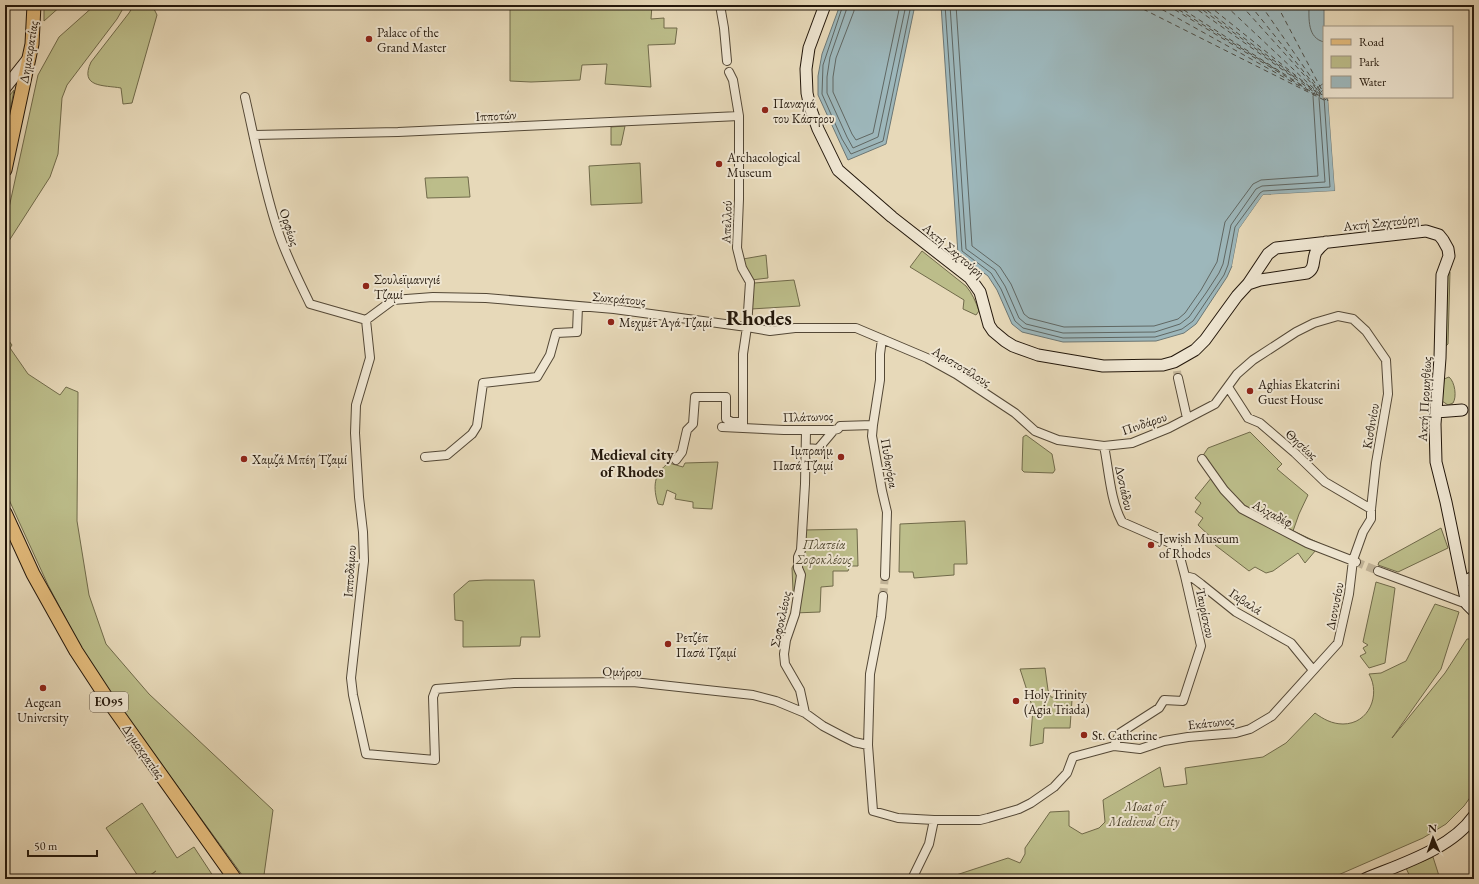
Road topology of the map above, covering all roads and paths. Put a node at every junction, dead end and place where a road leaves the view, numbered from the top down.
1 (34, 5) edge
2 (720, 5) edge
3 (825, 5) edge
4 (29, 59) junction
5 (727, 61) dead end
6 (729, 72) dead end
7 (5, 88) edge
8 (245, 97) dead end
9 (738, 116) junction
10 (254, 135) junction
11 (5, 170) edge
12 (1326, 242) junction
13 (1449, 256) joint
14 (1248, 284) junction
15 (578, 306) junction
16 (1338, 316) joint
17 (366, 320) junction
18 (747, 326) junction
19 (882, 340) junction
20 (1176, 370) junction
21 (1228, 387) junction
22 (1462, 410) dead end
23 (1436, 412) junction
24 (1015, 413) joint
25 (1187, 418) junction
26 (743, 425) junction
27 (872, 425) junction
28 (722, 427) dead end
29 (834, 430) junction
30 (806, 431) junction
31 (1104, 446) junction
32 (806, 448) junction
33 (425, 457) dead end
34 (1202, 459) dead end
35 (676, 460) dead end
36 (1371, 509) junction
37 (5, 513) edge
38 (1354, 561) junction
39 (1378, 571) tunnel mouth
40 (885, 576) tunnel mouth
41 (1185, 576) junction
42 (1474, 577) edge
43 (1463, 582) junction
44 (883, 596) tunnel mouth
45 (1471, 608) edge
46 (1314, 670) junction
47 (805, 712) junction
48 (868, 745) junction
49 (1114, 746) junction
50 (435, 760) joint
51 (1474, 816) edge
52 (934, 820) junction
53 (235, 879) edge
54 (912, 879) edge
55 (1365, 879) edge

1 - 4 main road, Δημοκρατίας
2 - 5 street
3 - 20 main road, Ακτή Σαχτούρη
4 - 7 main road
4 - 11 main road, Δημοκρατίας
6 - 9 street, Απελλού
8 - 10 street, Ορφέως
9 - 10 street, Ιπποτών
9 - 18 street, Απελλού
10 - 17 street, Ορφέως
12 - 13 main road, Ακτή Σαχτούρη
12 - 14 main road, Ακτή Σαχτούρη
12 - 14 main road
13 - 23 main road, Ακτή Προμηθέως
14 - 20 main road, Ακτή Σαχτούρη
15 - 17 street, Σωκράτους
15 - 18 street, Σωκράτους
15 - 33 street
16 - 21 street, Πινδάρου
16 - 36 street, Κισθινίου
17 - 50 street, Ιπποδάμου
18 - 19 street, Σωκράτους
18 - 26 street
19 - 24 street, Αριστοτέλους
19 - 27 street, Πυθαγόρα
20 - 25 street
21 - 25 street, Πινδάρου
21 - 36 street, Θησέως
22 - 23 main road
23 - 43 main road, Ακτή Προμηθέως
24 - 31 street, Πινδάρου
25 - 31 street, Πινδάρου
26 - 28 street, Πλάτωνος
26 - 30 street, Πλάτωνος
26 - 35 street
27 - 29 street, Πλάτωνος
27 - 40 street, Πυθαγόρα
29 - 30 street, Πλάτωνος
29 - 32 street
30 - 32 street, Σοφοκλέους
31 - 41 street, Δοσιάδου
32 - 47 street, Σοφοκλέους
34 - 38 street, Αλχαδέφ
36 - 38 street, Κισθινίου
37 - 53 main road, Δημοκρατίας / ΕΟ95
38 - 46 street, Διονυσίου
39 - 45 street
41 - 46 street, Γαβαλά
41 - 49 street, Ταυρίσκου
42 - 43 main road
43 - 45 main road, Ακτή Προμηθέως
44 - 48 street
46 - 49 street, Εκάτωνος
47 - 48 street, Ομήρου
47 - 50 street, Ομήρου
48 - 52 street
49 - 52 street
51 - 55 main road
52 - 54 street

